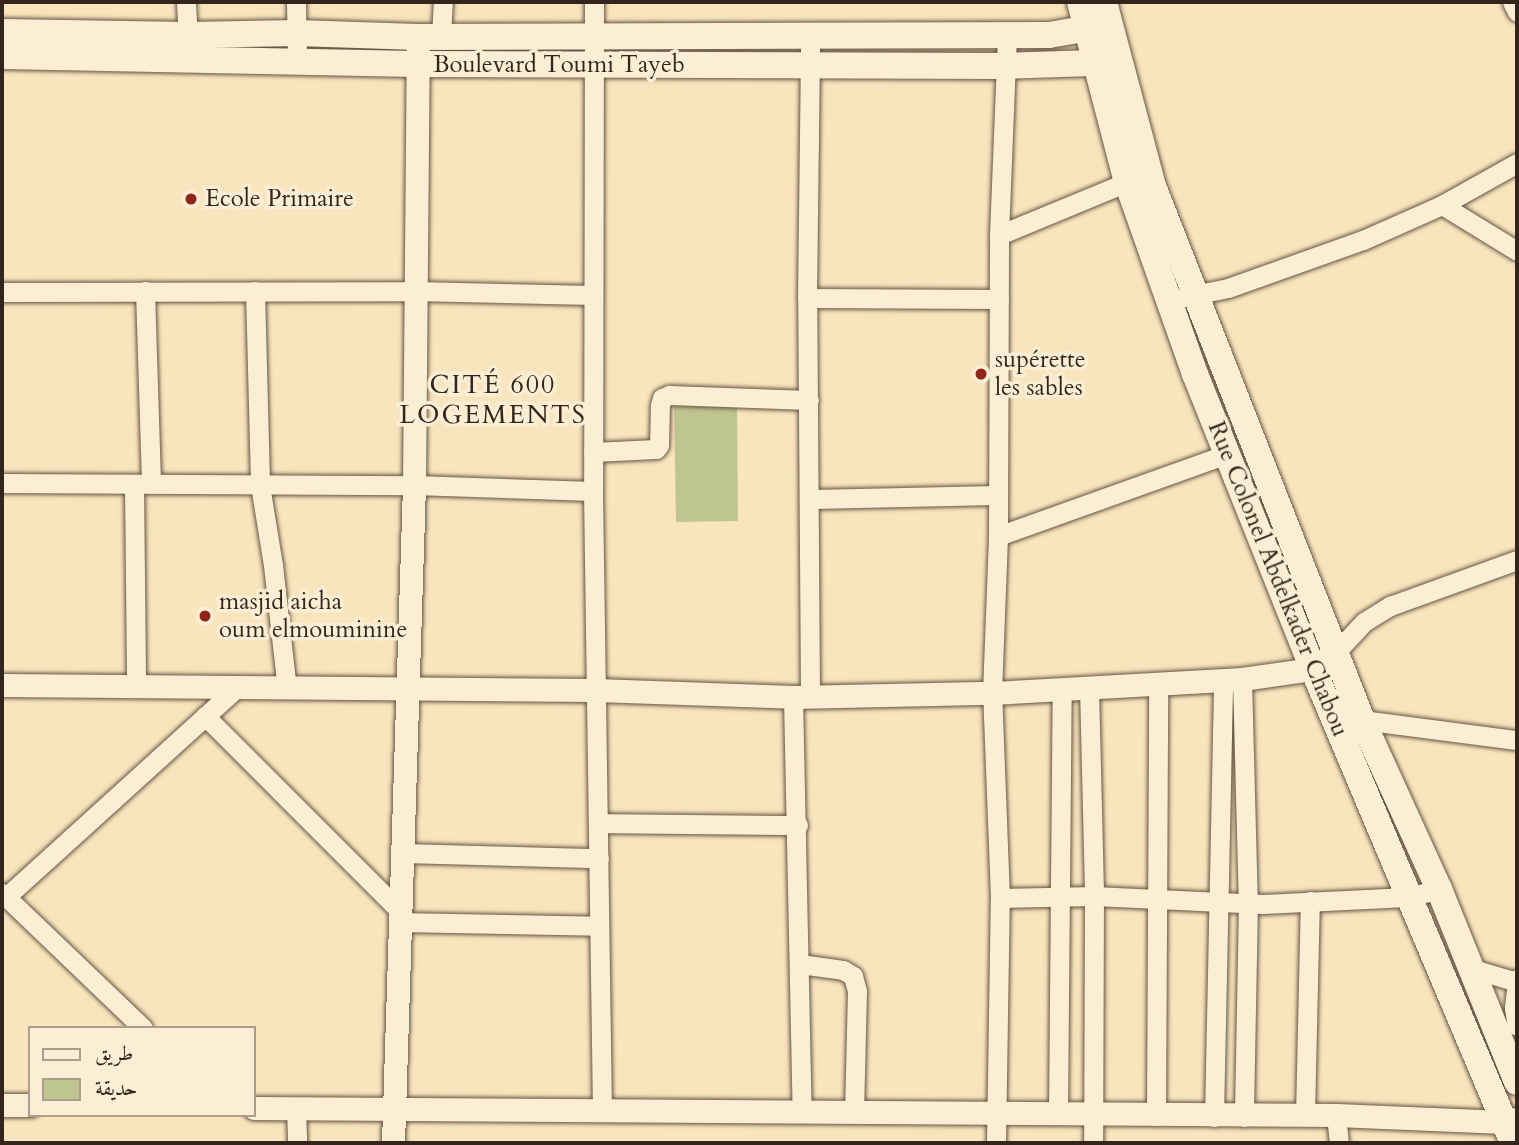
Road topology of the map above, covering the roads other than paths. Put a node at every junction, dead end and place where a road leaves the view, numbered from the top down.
1 (186, 2) edge
2 (296, 2) edge
3 (443, 2) edge
4 (594, 2) edge
5 (1080, 2) edge
6 (1512, 2) edge
7 (1517, 12) edge
8 (1099, 19) edge
9 (2, 32) edge
10 (298, 33) junction
11 (188, 35) junction
12 (810, 35) junction
13 (1007, 35) junction
14 (594, 36) junction
15 (430, 37) junction
16 (2, 56) edge
17 (1105, 59) junction
18 (297, 62) junction
19 (416, 64) junction
20 (593, 65) junction
21 (810, 65) junction
22 (1004, 66) junction
23 (1517, 163) edge
24 (1127, 182) junction
25 (1442, 205) junction
26 (999, 235) junction
27 (1517, 251) edge
28 (145, 291) junction
29 (255, 291) junction
30 (414, 291) junction
31 (2, 292) edge
32 (593, 295) junction
33 (1197, 295) junction
34 (807, 298) junction
35 (999, 299) junction
36 (1168, 300) junction
37 (809, 400) junction
38 (593, 452) junction
39 (1227, 454) junction
40 (2, 483) edge
41 (143, 484) junction
42 (260, 485) junction
43 (414, 485) junction
44 (593, 491) junction
45 (998, 495) junction
46 (810, 499) junction
47 (998, 536) junction
48 (1517, 560) edge
49 (1336, 652) junction
50 (1313, 669) junction
51 (1233, 679) junction
52 (1158, 683) junction
53 (2, 685) edge
54 (1089, 687) junction
55 (136, 688) junction
56 (408, 688) junction
57 (1062, 688) junction
58 (236, 689) junction
59 (286, 689) junction
60 (596, 690) junction
61 (992, 693) junction
62 (801, 697) junction
63 (205, 716) junction
64 (1362, 720) junction
65 (1517, 740) edge
66 (598, 823) junction
67 (798, 825) junction
68 (402, 853) junction
69 (599, 859) junction
70 (1439, 889) junction
71 (4, 895) edge
72 (1061, 897) junction
73 (1094, 897) junction
74 (1408, 897) junction
75 (1000, 898) junction
76 (1159, 901) junction
77 (1218, 901) junction
78 (1310, 901) junction
79 (1248, 902) junction
80 (398, 916) junction
81 (599, 926) junction
82 (800, 964) junction
83 (1470, 968) junction
84 (1517, 981) edge
85 (141, 1026) edge
86 (1517, 1027) edge
87 (1517, 1082) edge
88 (2, 1105) edge
89 (28, 1105) edge
90 (256, 1108) edge
91 (296, 1108) junction
92 (393, 1109) junction
93 (603, 1110) junction
94 (802, 1113) junction
95 (854, 1113) junction
96 (996, 1114) junction
97 (1059, 1115) junction
98 (1094, 1115) junction
99 (1336, 1115) junction
100 (1156, 1116) junction
101 (1214, 1116) junction
102 (1305, 1116) junction
103 (1244, 1117) junction
104 (1512, 1128) edge
105 (297, 1143) edge
106 (393, 1143) edge
107 (996, 1143) edge
108 (1093, 1143) edge
109 (1339, 1143) edge

1 - 11 street
2 - 10 street
3 - 15 street
4 - 14 street
5 - 8 main road, Rue Colonel Abdelkader Chabou
6 - 7 street
8 - 13 main road, Boulevard Toumi Tayeb
8 - 17 main road, Rue Colonel Abdelkader Chabou
9 - 11 main road, Boulevard Toumi Tayeb
10 - 11 main road, Boulevard Toumi Tayeb
10 - 15 main road, Boulevard Toumi Tayeb
10 - 18 street
12 - 13 main road, Boulevard Toumi Tayeb
12 - 14 main road, Boulevard Toumi Tayeb
12 - 21 street
13 - 22 street
14 - 15 main road, Boulevard Toumi Tayeb
14 - 20 street
15 - 19 street
16 - 18 main road, Boulevard Toumi Tayeb
17 - 22 main road, Boulevard Toumi Tayeb
17 - 24 main road, Rue Colonel Abdelkader Chabou
17 - 33 main road, Rue Colonel Abdelkader Chabou
18 - 19 main road, Boulevard Toumi Tayeb
19 - 20 main road, Boulevard Toumi Tayeb
19 - 30 street
20 - 21 main road, Boulevard Toumi Tayeb
20 - 32 street
21 - 22 main road, Boulevard Toumi Tayeb
21 - 34 street
22 - 26 street
23 - 25 street
24 - 26 street
24 - 36 main road, Rue Colonel Abdelkader Chabou
25 - 27 street
25 - 33 street
26 - 35 street
28 - 29 street
28 - 31 street
28 - 41 street
29 - 30 street
29 - 42 street
30 - 32 street
30 - 43 street
32 - 38 street
33 - 36 street
33 - 49 main road, Rue Colonel Abdelkader Chabou
34 - 35 street
34 - 37 street
35 - 45 street
36 - 39 main road, Rue Colonel Abdelkader Chabou
37 - 38 street
37 - 46 street
38 - 44 street
39 - 47 street
39 - 50 main road, Rue Colonel Abdelkader Chabou
40 - 41 street
41 - 42 street
41 - 55 street
42 - 43 street
42 - 59 street
43 - 44 street
43 - 56 street
44 - 60 street
45 - 46 street
45 - 47 street
46 - 62 street
47 - 61 street
48 - 49 street
49 - 50 street
49 - 64 main road, Rue Colonel Abdelkader Chabou
50 - 51 street
50 - 74 main road, Rue Colonel Abdelkader Chabou
51 - 52 street
51 - 77 street
51 - 79 street
52 - 54 street
52 - 76 street
53 - 55 street
54 - 57 street
54 - 73 street
55 - 58 street
56 - 59 street
56 - 60 street
56 - 68 street
57 - 61 street
57 - 72 street
58 - 59 street
58 - 63 street
60 - 62 street
60 - 66 street
61 - 62 street
61 - 75 street
62 - 67 street
63 - 71 street
63 - 80 street
64 - 65 street
64 - 70 main road, Rue Colonel Abdelkader Chabou
66 - 67 street
66 - 69 street
67 - 82 street
68 - 69 street
68 - 80 street
69 - 81 street
70 - 74 street
70 - 83 main road, Rue Colonel Abdelkader Chabou
71 - 85 street
72 - 73 street
72 - 75 street
72 - 97 street
73 - 76 street
73 - 98 street
74 - 78 street
74 - 104 main road, Rue Colonel Abdelkader Chabou
75 - 96 street
76 - 77 street
76 - 100 street
77 - 79 street
77 - 101 street
78 - 79 street
78 - 102 street
79 - 103 street
80 - 81 street
80 - 92 street
81 - 93 street
82 - 94 street
82 - 95 street
83 - 84 street
83 - 87 main road, Rue Colonel Abdelkader Chabou
84 - 86 street
88 - 89 street
90 - 91 street
91 - 92 street
91 - 105 street
92 - 93 street
92 - 106 street
93 - 94 street
94 - 95 street
95 - 96 street
96 - 97 street
96 - 107 street
97 - 98 street
98 - 100 street
98 - 108 street
99 - 102 street
99 - 104 street
99 - 109 street
100 - 101 street
101 - 103 street
102 - 103 street

